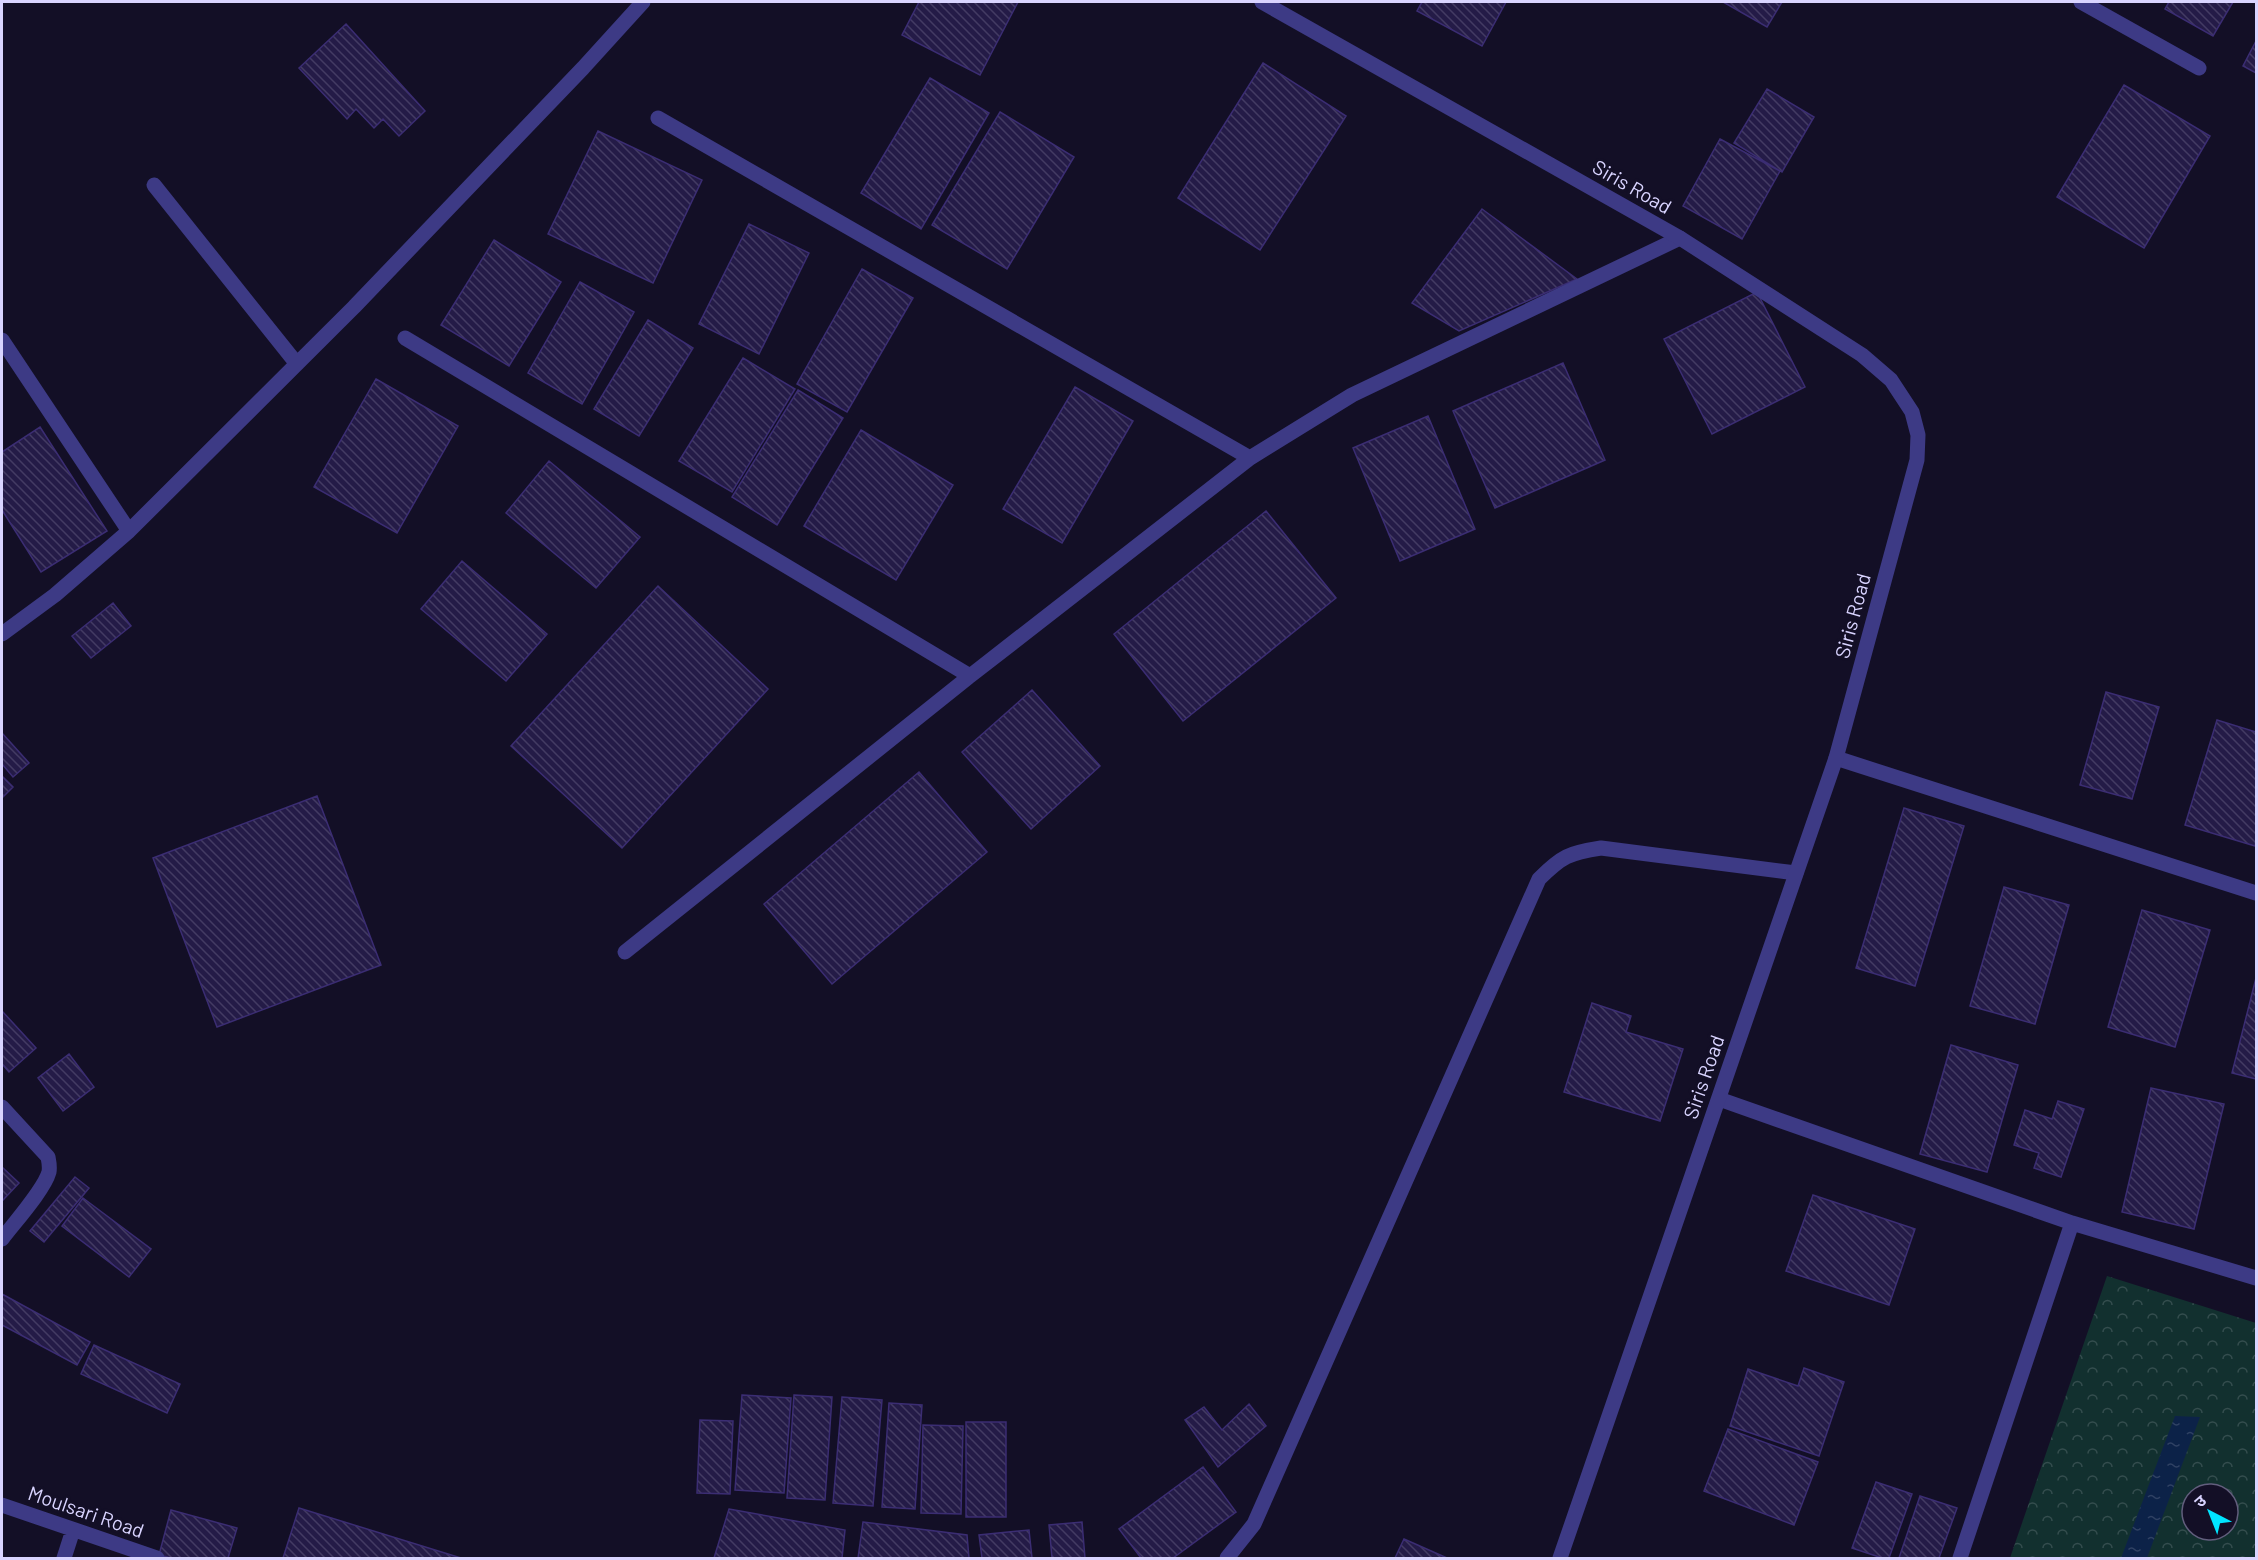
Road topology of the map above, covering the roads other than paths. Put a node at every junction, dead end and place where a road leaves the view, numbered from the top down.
1 (643, 2) edge
2 (1262, 2) edge
3 (2081, 2) edge
4 (2199, 68) dead end
5 (658, 118) dead end
6 (154, 185) dead end
7 (1680, 238) junction
8 (405, 338) dead end
9 (2, 340) edge
10 (297, 364) junction
11 (1250, 458) junction
12 (129, 531) junction
13 (2, 634) edge
14 (970, 676) junction
15 (1836, 758) junction
16 (1796, 873) junction
17 (2256, 893) edge
18 (625, 952) dead end
19 (1719, 1099) junction
20 (2, 1107) edge
21 (2072, 1223) junction
22 (2, 1239) edge
23 (2256, 1278) edge
24 (2, 1505) edge
25 (73, 1530) junction
26 (64, 1558) edge
27 (157, 1558) edge
28 (1227, 1558) edge
29 (1560, 1558) edge
30 (1960, 1558) edge

1 - 10 street
2 - 7 street, Siris Road
3 - 4 street
5 - 11 street
6 - 10 street
7 - 11 street
7 - 15 street, Siris Road
8 - 14 street
9 - 12 street
10 - 12 street
11 - 14 street
12 - 13 street
14 - 18 street
15 - 16 street, Siris Road
15 - 17 street
16 - 19 street, Siris Road
16 - 28 street
19 - 21 street
19 - 29 street, Siris Road
20 - 22 street
21 - 23 street
21 - 30 street
24 - 25 street, Moulsari Road
25 - 26 street
25 - 27 street, Moulsari Road

